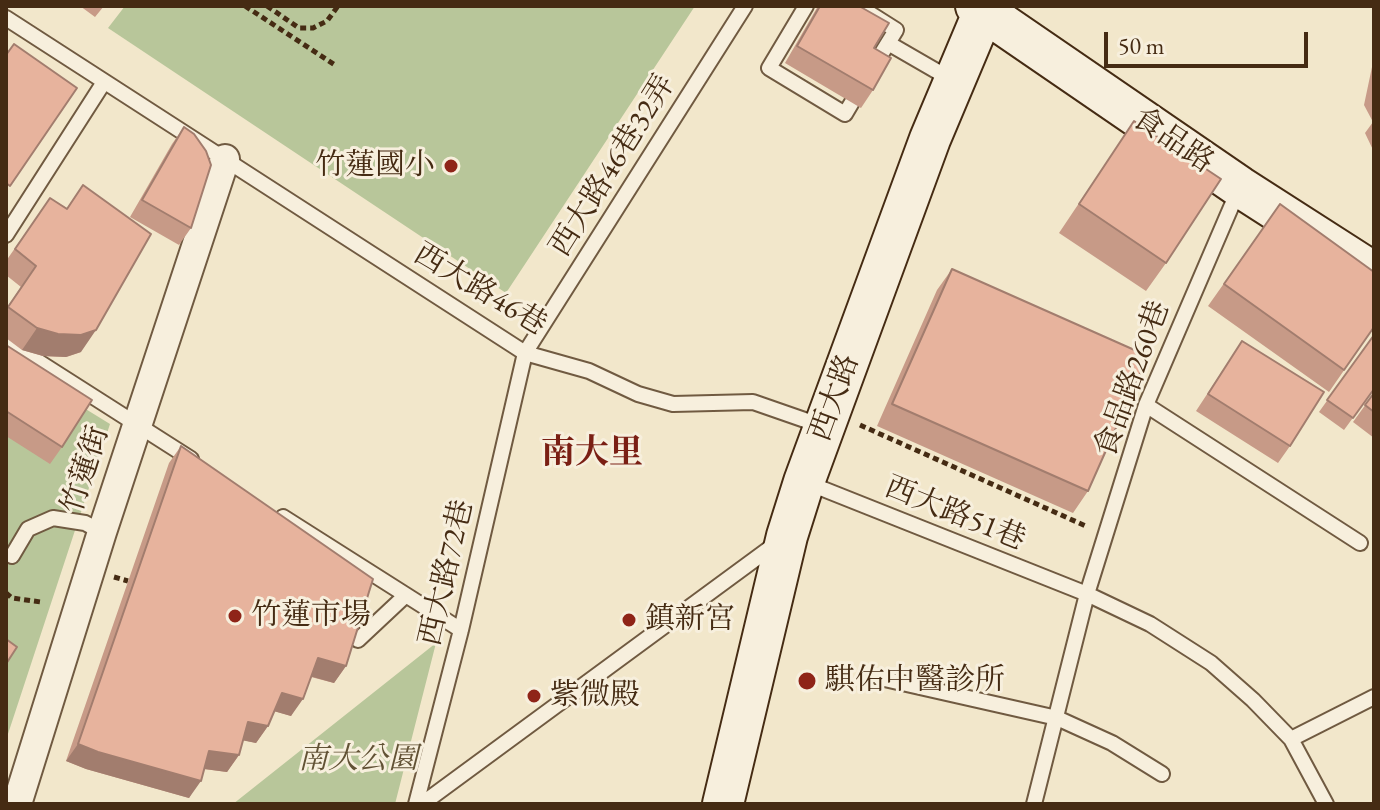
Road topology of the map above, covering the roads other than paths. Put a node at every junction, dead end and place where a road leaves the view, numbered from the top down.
1 (10, 6) edge
2 (745, 6) edge
3 (806, 6) edge
4 (858, 6) edge
5 (984, 7) edge
6 (6, 15) edge
7 (888, 43) junction
8 (104, 82) junction
9 (956, 82) junction
10 (225, 159) junction
11 (1240, 187) junction
12 (6, 235) edge
13 (1374, 273) edge
14 (6, 341) edge
15 (525, 353) junction
16 (1146, 405) junction
17 (827, 419) junction
18 (137, 424) junction
19 (197, 468) edge
20 (804, 482) junction
21 (276, 513) edge
22 (102, 532) junction
23 (787, 536) junction
24 (1360, 543) dead end
25 (12, 556) dead end
26 (328, 563) edge
27 (1087, 594) junction
28 (406, 595) junction
29 (461, 630) junction
30 (358, 640) edge
31 (880, 678) dead end
32 (1374, 697) edge
33 (1057, 718) junction
34 (1291, 739) junction
35 (1162, 774) dead end
36 (14, 799) edge
37 (416, 804) edge
38 (422, 804) edge
39 (723, 804) edge
40 (1034, 804) edge
41 (1326, 804) edge

1 - 6 lane
2 - 15 lane, 西大路46巷32弄
3 - 7 lane
4 - 7 lane
5 - 9 street, 西大路
5 - 11 street, 食品路
6 - 8 lane, 西大路46巷
7 - 9 lane
8 - 10 lane, 西大路46巷
8 - 12 lane
9 - 17 street, 西大路
10 - 15 lane, 西大路46巷
10 - 18 street, 竹蓮街
11 - 13 street, 食品路
11 - 16 lane, 食品路260巷
14 - 18 lane
15 - 17 lane, 西大路46巷
15 - 29 lane, 西大路72巷
16 - 24 lane
16 - 27 lane, 食品路260巷
17 - 20 street, 西大路
18 - 19 lane
18 - 22 street, 竹蓮街
20 - 23 street, 西大路
20 - 27 lane, 西大路51巷
21 - 28 lane
22 - 25 lane
22 - 36 street, 竹蓮街
23 - 38 lane
23 - 39 street, 西大路
26 - 28 lane
27 - 33 lane, 食品路260巷
27 - 34 lane, 西大路51巷
28 - 29 lane
28 - 30 lane
29 - 37 lane, 西大路72巷
31 - 33 lane
32 - 34 lane
33 - 35 lane
33 - 40 lane, 食品路260巷
34 - 41 lane, 西大路51巷

